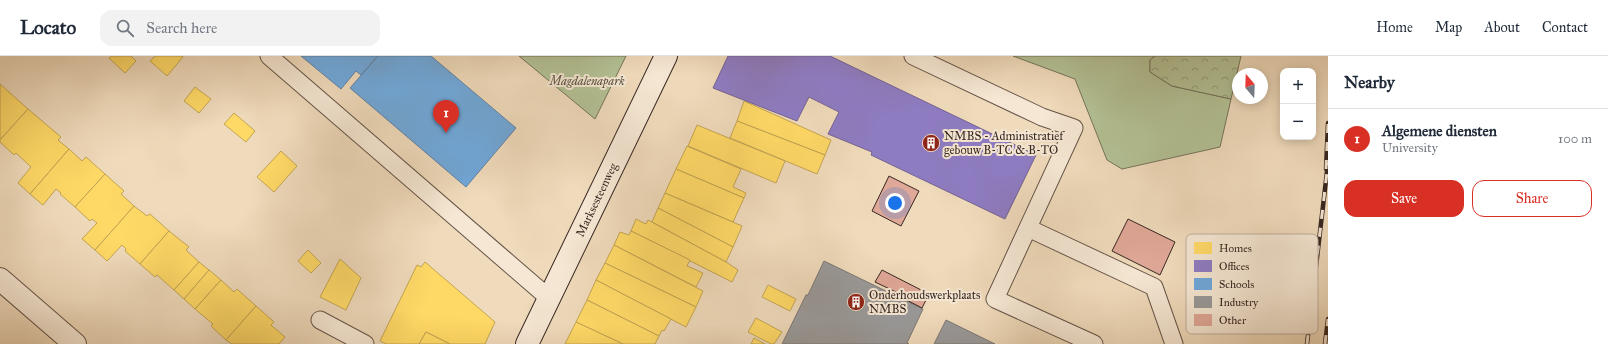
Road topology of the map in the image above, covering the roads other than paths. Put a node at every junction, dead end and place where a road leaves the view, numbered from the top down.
1 (268, 56) edge
2 (666, 56) edge
3 (913, 56) edge
4 (1028, 228) junction
5 (0, 279) edge
6 (550, 299) junction
7 (320, 320) dead end
8 (75, 344) edge
9 (365, 344) edge
10 (527, 344) edge
11 (1094, 344) edge
12 (1174, 344) edge

1 - 6 lane
2 - 6 street, Marksesteenweg
3 - 4 lane
4 - 11 lane
4 - 12 lane
5 - 8 street
6 - 10 street, Marksesteenweg
7 - 9 lane

